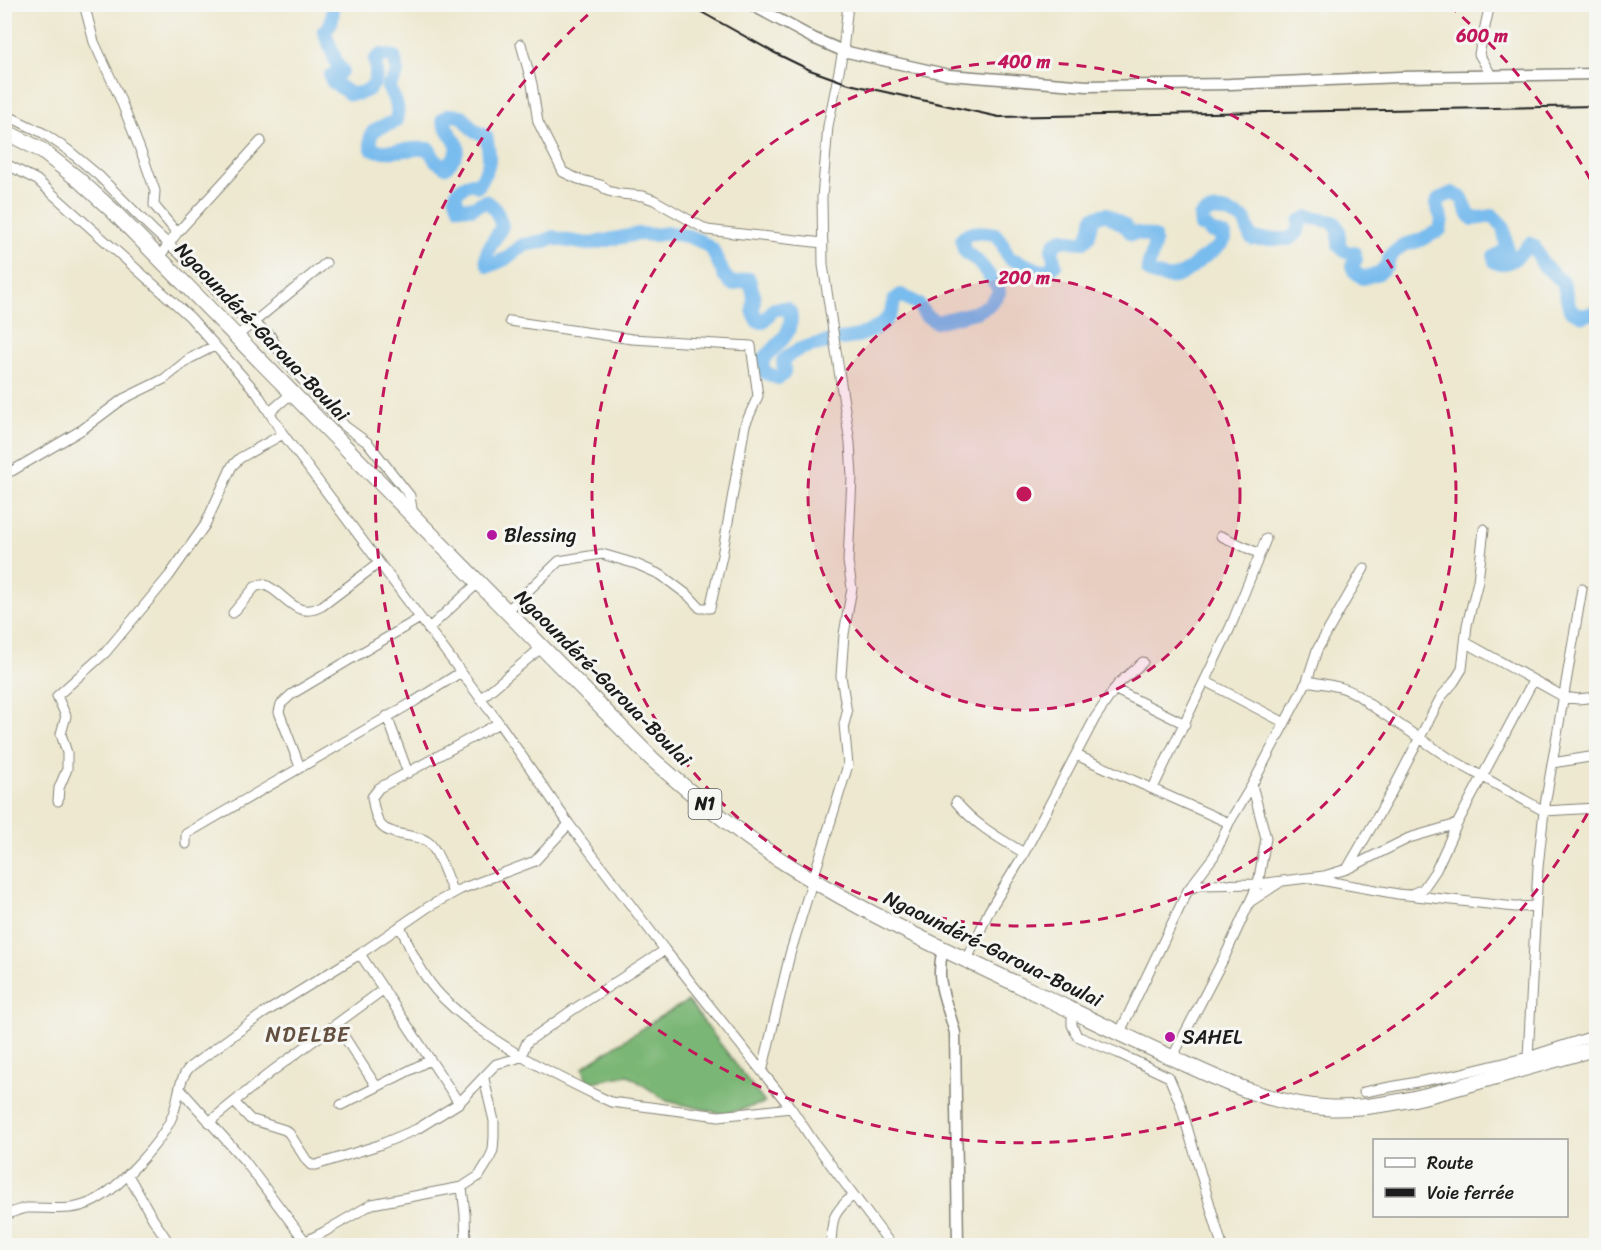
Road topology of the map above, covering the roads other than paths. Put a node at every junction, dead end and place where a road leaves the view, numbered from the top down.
1 (84, 4) edge
2 (750, 4) edge
3 (848, 4) edge
4 (1490, 4) edge
5 (521, 44) dead end
6 (843, 51) junction
7 (1596, 74) edge
8 (1491, 75) junction
9 (4, 114) edge
10 (4, 131) edge
11 (261, 141) dead end
12 (4, 163) edge
13 (177, 233) junction
14 (823, 243) junction
15 (169, 244) junction
16 (159, 257) junction
17 (326, 263) dead end
18 (510, 321) dead end
19 (251, 323) junction
20 (237, 336) junction
21 (214, 346) junction
22 (292, 393) junction
23 (270, 411) junction
24 (283, 434) junction
25 (12, 471) dead end
26 (414, 517) junction
27 (1484, 529) dead end
28 (1221, 536) dead end
29 (1266, 539) dead end
30 (1260, 554) junction
31 (379, 563) junction
32 (1364, 568) dead end
33 (478, 583) junction
34 (1582, 589) dead end
35 (506, 612) junction
36 (233, 613) dead end
37 (420, 618) junction
38 (428, 628) junction
39 (1465, 642) junction
40 (541, 648) junction
41 (1143, 662) dead end
42 (460, 672) junction
43 (1206, 681) junction
44 (1307, 681) junction
45 (1533, 681) junction
46 (1114, 689) junction
47 (1564, 697) junction
48 (1596, 697) edge
49 (480, 699) junction
50 (387, 716) junction
51 (499, 723) junction
52 (1285, 723) junction
53 (1185, 724) junction
54 (1419, 738) junction
55 (1076, 755) junction
56 (1596, 756) edge
57 (1552, 763) junction
58 (300, 766) junction
59 (408, 773) junction
60 (1482, 776) junction
61 (1252, 785) junction
62 (1153, 788) junction
63 (58, 801) dead end
64 (956, 802) dead end
65 (1596, 808) edge
66 (1544, 811) junction
67 (1229, 823) junction
68 (569, 824) junction
69 (1457, 824) junction
70 (186, 844) dead end
71 (1024, 853) junction
72 (1347, 869) junction
73 (1306, 878) junction
74 (813, 880) junction
75 (1284, 880) junction
76 (1258, 884) junction
77 (1188, 890) junction
78 (453, 893) junction
79 (1409, 895) junction
80 (1250, 902) junction
81 (1536, 906) junction
82 (400, 926) junction
83 (943, 949) junction
84 (664, 950) junction
85 (360, 954) junction
86 (966, 962) junction
87 (384, 989) junction
88 (1071, 1010) junction
89 (336, 1024) junction
90 (1119, 1034) junction
91 (1596, 1035) edge
92 (1596, 1048) edge
93 (1567, 1051) junction
94 (520, 1056) junction
95 (1528, 1057) junction
96 (1172, 1058) junction
97 (430, 1060) junction
98 (762, 1072) junction
99 (484, 1079) junction
100 (376, 1086) junction
101 (180, 1089) junction
102 (1364, 1092) dead end
103 (459, 1103) junction
104 (234, 1104) junction
105 (341, 1105) dead end
106 (791, 1107) junction
107 (209, 1122) junction
108 (128, 1175) junction
109 (462, 1187) junction
110 (853, 1195) junction
111 (4, 1216) edge
112 (300, 1243) edge
113 (169, 1245) edge
114 (466, 1245) edge
115 (831, 1245) edge
116 (892, 1245) edge
117 (958, 1245) edge
118 (1222, 1245) edge

1 - 13 street
2 - 6 street
3 - 6 street
4 - 8 street
5 - 14 street
6 - 8 street
6 - 14 street
7 - 8 street
9 - 15 street
10 - 16 highway, Ngaoundéré-Garoua-Boulai / N1
11 - 13 street
12 - 21 street
13 - 15 street
14 - 74 street
15 - 16 street
15 - 19 street
16 - 20 highway, Ngaoundéré-Garoua-Boulai / N1
17 - 19 street
18 - 35 street
19 - 20 street
19 - 26 street
20 - 22 highway, Ngaoundéré-Garoua-Boulai / N1
21 - 23 street
21 - 25 street
22 - 23 street
22 - 26 highway, Ngaoundéré-Garoua-Boulai / N1
23 - 24 street
24 - 31 street
24 - 63 street
26 - 33 highway, Ngaoundéré-Garoua-Boulai / N1
27 - 39 street
28 - 30 street
29 - 30 street
30 - 43 street
31 - 36 street
31 - 37 street
32 - 44 street
33 - 35 highway, Ngaoundéré-Garoua-Boulai / N1
33 - 38 street
34 - 47 street
35 - 40 highway, Ngaoundéré-Garoua-Boulai / N1
37 - 38 street
37 - 58 street
38 - 42 street
39 - 45 street
39 - 54 street
40 - 49 street
40 - 74 highway, Ngaoundéré-Garoua-Boulai / N1
41 - 46 street
42 - 49 street
42 - 50 street
43 - 52 street
43 - 53 street
44 - 52 street
44 - 54 street
45 - 47 street
45 - 60 street
46 - 53 street
46 - 55 street
47 - 48 street
47 - 57 street
49 - 51 street
50 - 58 street
50 - 59 street
51 - 59 street
51 - 68 street
52 - 61 street
53 - 62 street
54 - 60 street
54 - 72 street
55 - 62 street
55 - 71 street
56 - 57 street
57 - 66 street
58 - 70 street
59 - 78 street
60 - 66 street
60 - 69 street
61 - 67 street
61 - 76 street
62 - 67 street
64 - 71 street
65 - 66 street
66 - 81 street
67 - 77 street
68 - 78 street
68 - 84 street
69 - 72 street
69 - 79 street
71 - 86 street
72 - 73 street
73 - 75 street
73 - 79 street
74 - 83 highway, Ngaoundéré-Garoua-Boulai / N1
74 - 98 street
75 - 76 street
75 - 80 street
76 - 77 street
76 - 80 street
77 - 90 street
78 - 82 street
79 - 81 street
80 - 96 street
81 - 95 street
82 - 85 street
82 - 94 street
83 - 86 highway, Ngaoundéré-Garoua-Boulai / N1
83 - 117 street
84 - 94 street
84 - 98 street
85 - 87 street
85 - 101 street
86 - 88 highway, Ngaoundéré-Garoua-Boulai / N1
87 - 89 street
87 - 97 street
88 - 90 highway, Ngaoundéré-Garoua-Boulai / N1
88 - 118 street
89 - 100 street
89 - 104 street
90 - 96 highway, Ngaoundéré-Garoua-Boulai / N1
91 - 93 street
92 - 93 highway, Ngaoundéré-Garoua-Boulai / N1
93 - 95 street
93 - 96 highway, Ngaoundéré-Garoua-Boulai / N1
94 - 99 street
94 - 106 street
95 - 102 street
97 - 100 street
97 - 103 street
98 - 106 street
99 - 103 street
99 - 109 street
100 - 105 street
101 - 107 street
101 - 108 street
103 - 104 street
104 - 107 street
106 - 110 street
107 - 112 street
108 - 111 street
108 - 113 street
109 - 112 street
109 - 114 street
110 - 115 street
110 - 116 street

